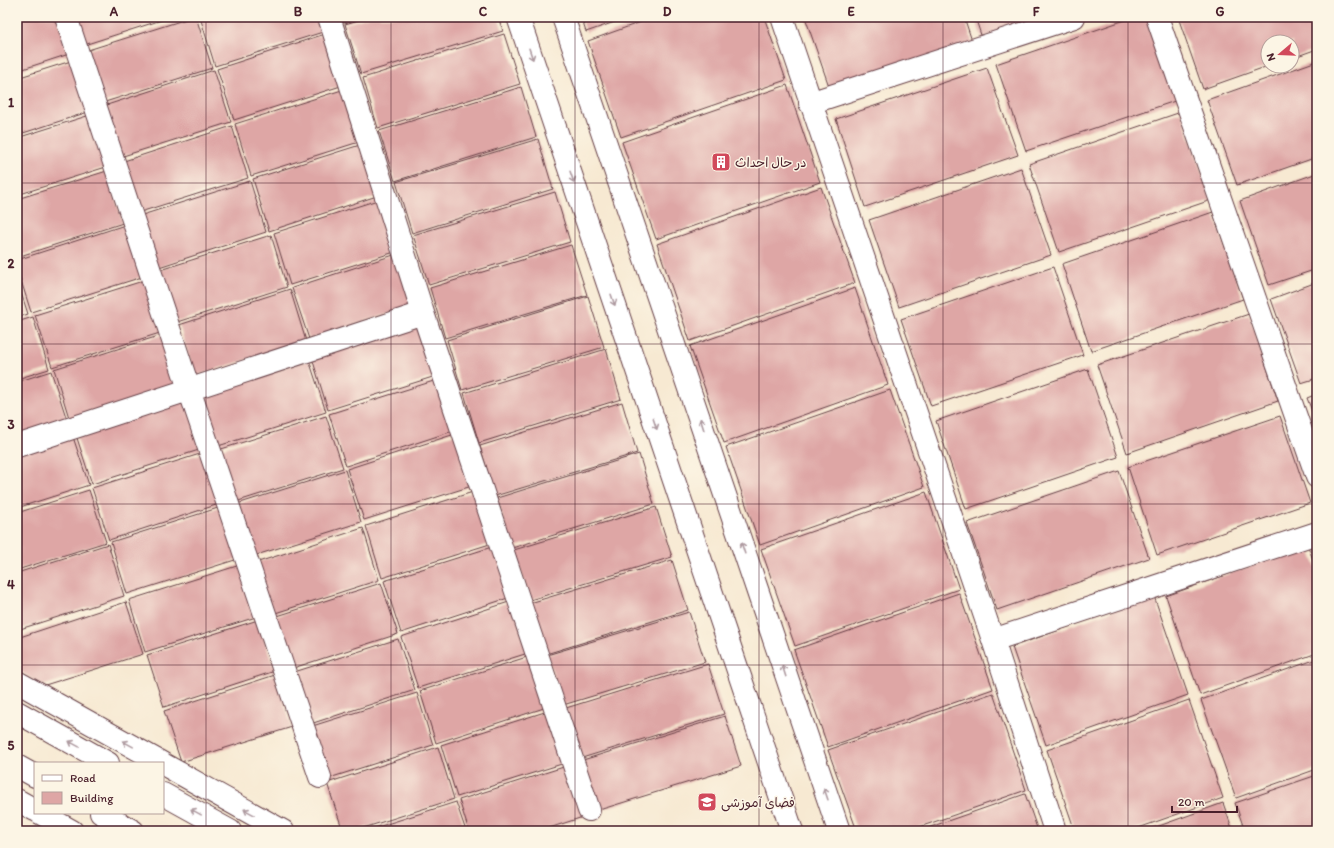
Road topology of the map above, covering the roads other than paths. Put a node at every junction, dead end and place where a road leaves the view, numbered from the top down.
1 (66, 17) edge
2 (329, 17) edge
3 (518, 17) edge
4 (563, 17) edge
5 (782, 17) edge
6 (1074, 17) edge
7 (1157, 17) edge
8 (810, 103) junction
9 (423, 313) junction
10 (189, 389) junction
11 (17, 446) edge
12 (1317, 477) edge
13 (1317, 534) edge
14 (993, 640) junction
15 (17, 682) edge
16 (17, 712) edge
17 (106, 762) edge
18 (160, 762) edge
19 (164, 764) edge
20 (17, 766) edge
21 (34, 775) edge
22 (320, 777) dead end
23 (164, 795) edge
24 (17, 800) edge
25 (34, 809) edge
26 (589, 810) dead end
27 (42, 814) edge
28 (103, 814) edge
29 (72, 831) edge
30 (133, 831) edge
31 (230, 831) edge
32 (283, 831) edge
33 (792, 831) edge
34 (839, 831) edge
35 (1055, 831) edge

1 - 10 street
2 - 9 street
3 -> 33 street
34 -> 4 street
5 - 8 street
6 - 8 street
7 - 12 street
8 - 14 street
9 - 10 street
9 - 26 street
10 - 11 street
10 - 22 street
13 - 14 street
14 - 35 street
18 -> 15 street
17 -> 16 street
32 -> 19 street
20 - 21 street
31 -> 23 street
24 - 25 street
27 - 29 street
28 - 30 street

